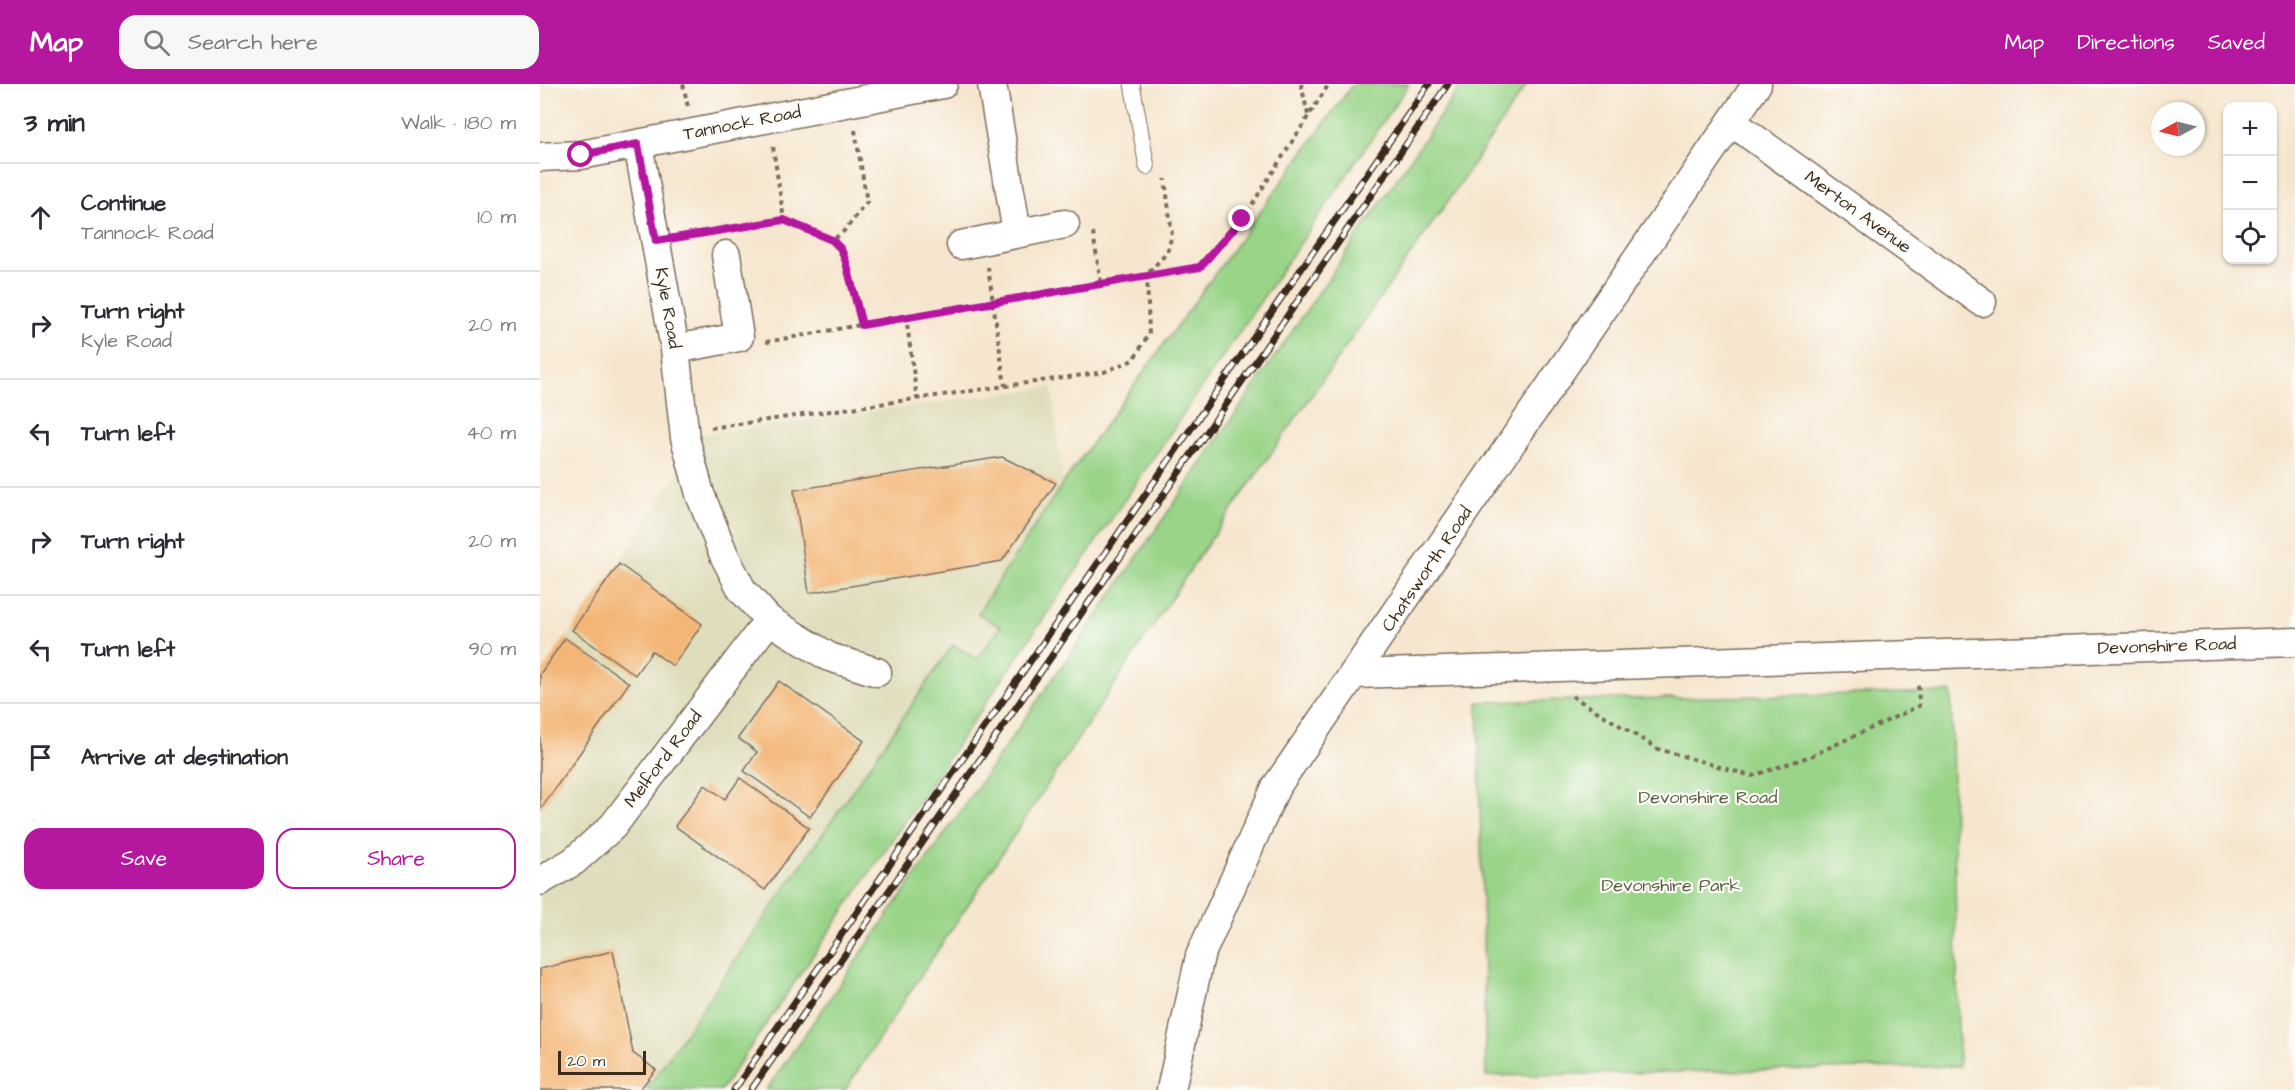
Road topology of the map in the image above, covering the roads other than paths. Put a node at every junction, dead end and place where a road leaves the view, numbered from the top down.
1 (943, 84) edge
2 (992, 84) edge
3 (1132, 84) edge
4 (1757, 84) edge
5 (859, 95) edge
6 (1733, 123) junction
7 (638, 144) junction
8 (540, 157) edge
9 (1147, 167) road end
10 (1065, 224) road end
11 (1017, 233) junction
12 (722, 239) road end
13 (961, 244) dead end
14 (1982, 302) dead end
15 (675, 349) junction
16 (769, 620) junction
17 (2295, 642) edge
18 (877, 672) dead end
19 (1356, 674) junction
20 (540, 881) edge
21 (1171, 1090) edge

1 - 5 street, Tannock Road
2 - 11 street
3 - 9 lane
4 - 6 street, Chatsworth Road
5 - 7 street, Tannock Road
6 - 14 street, Merton Avenue
6 - 19 street, Chatsworth Road
7 - 8 street, Tannock Road
7 - 15 street, Kyle Road
10 - 11 street
11 - 13 street
12 - 15 street
15 - 16 street, Kyle Road
16 - 18 street
16 - 20 street, Melford Road
17 - 19 street, Devonshire Road
19 - 21 street, Chatsworth Road

